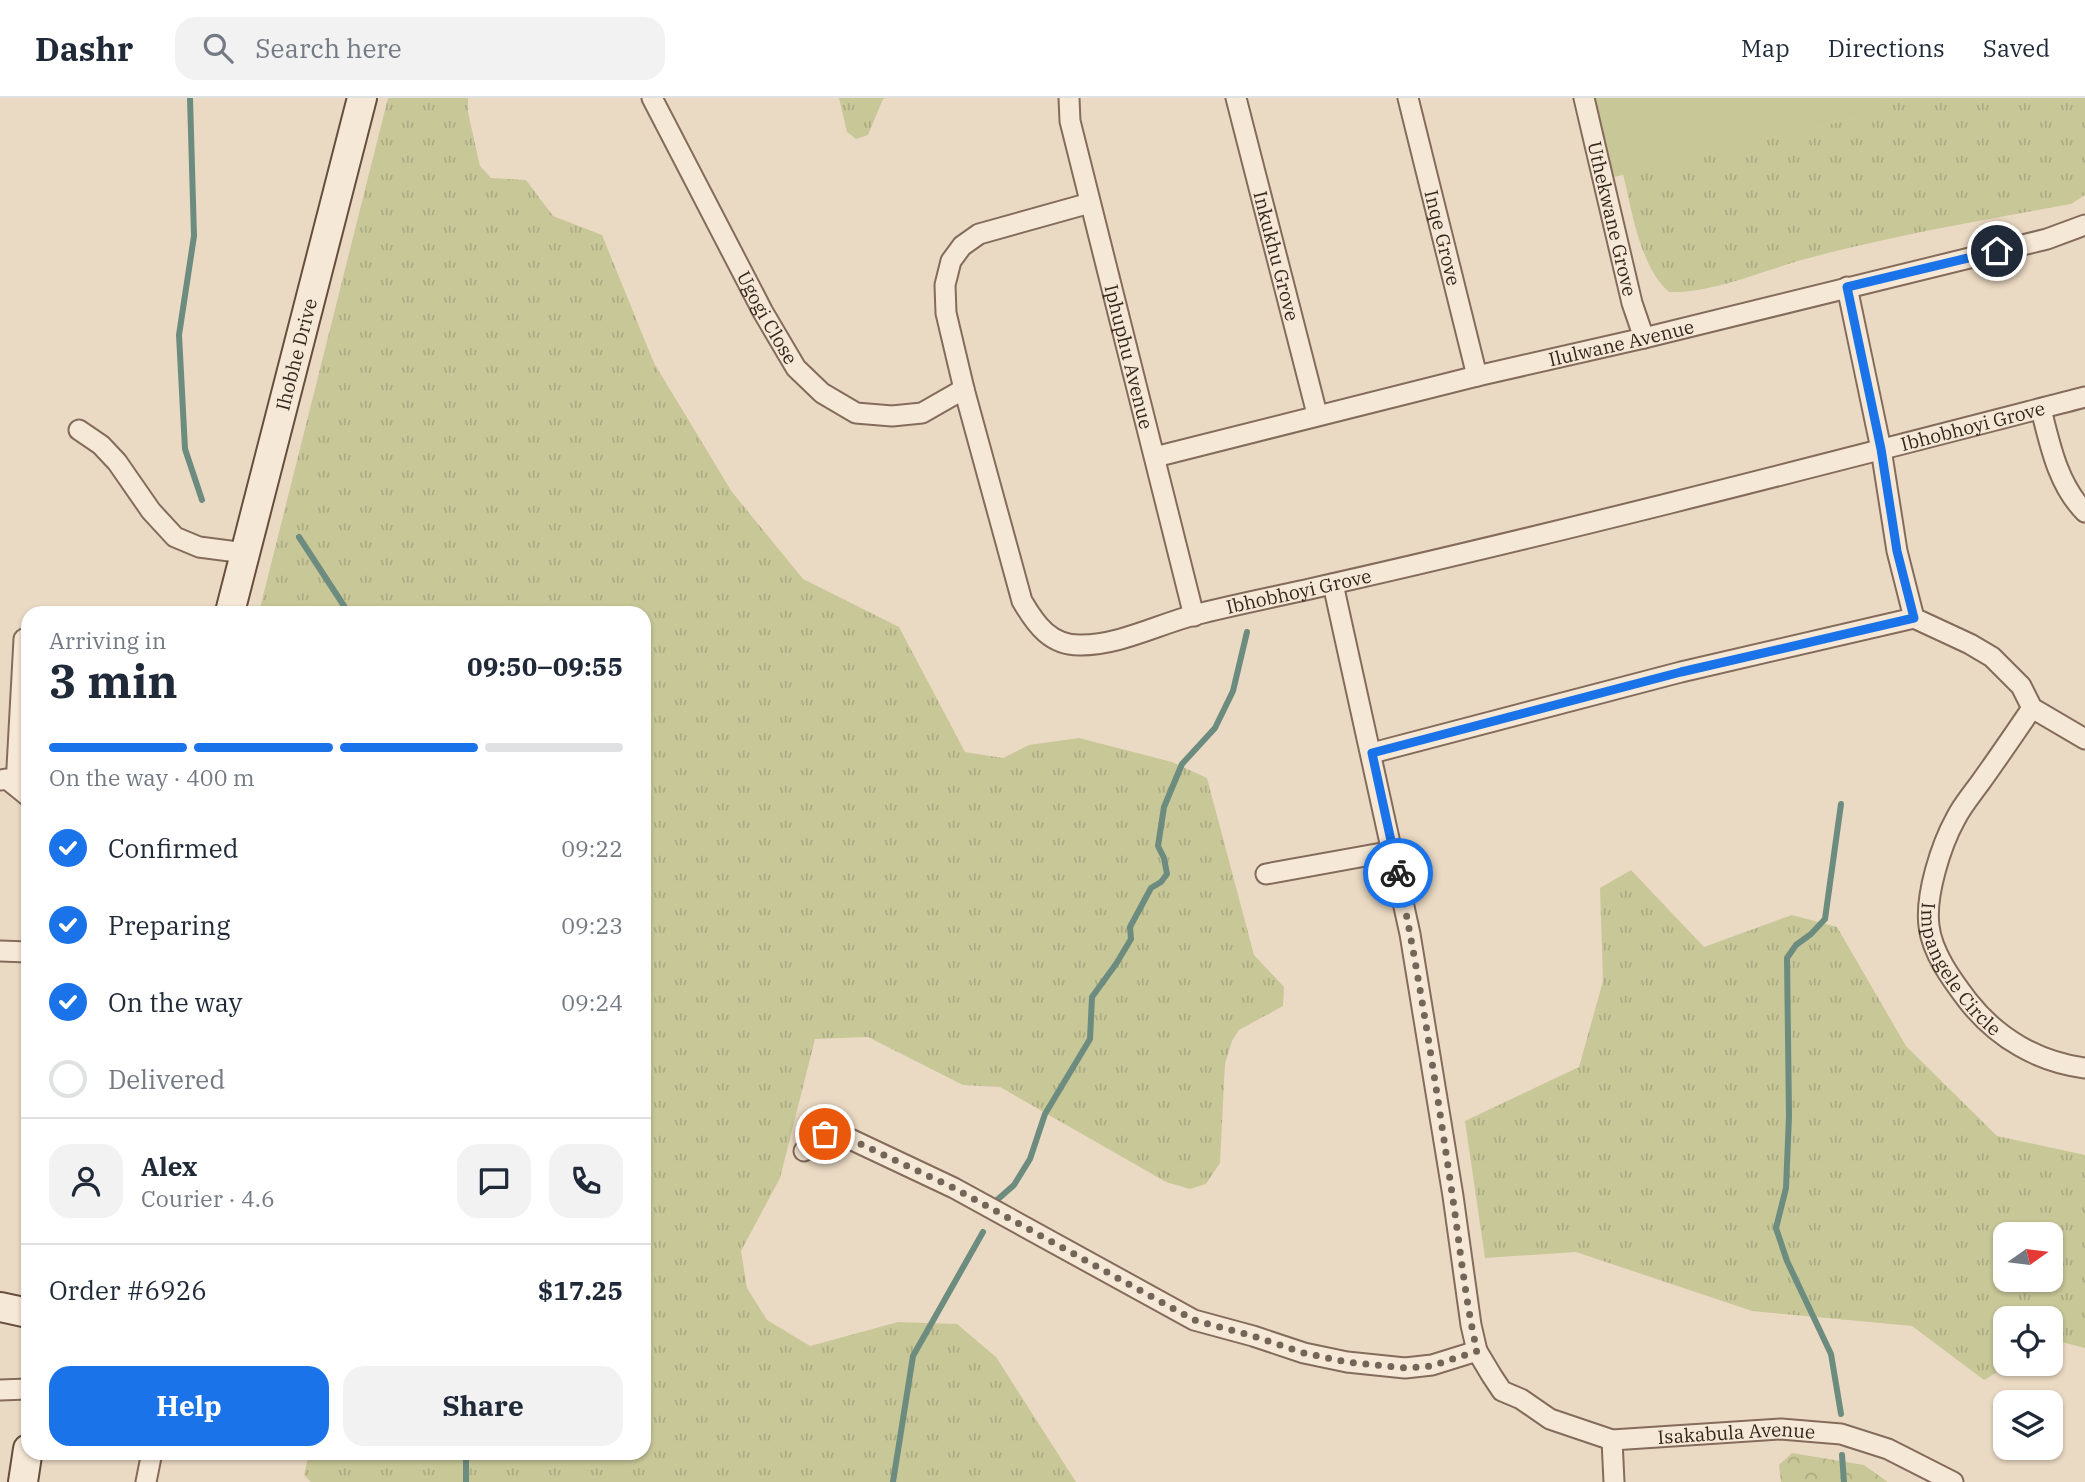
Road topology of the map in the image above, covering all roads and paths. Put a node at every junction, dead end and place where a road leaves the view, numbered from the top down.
1 (362, 98) edge
2 (652, 98) edge
3 (1069, 98) edge
4 (1237, 98) edge
5 (1408, 98) edge
6 (1584, 98) edge
7 (1090, 203) junction
8 (2085, 225) edge
9 (1847, 287) junction
10 (1644, 338) junction
11 (1476, 376) junction
12 (964, 389) junction
13 (2085, 397) edge
14 (2041, 409) junction
15 (1317, 414) junction
16 (79, 430) dead end
17 (1881, 449) junction
18 (1155, 457) junction
19 (2085, 512) edge
20 (245, 553) junction
21 (1333, 584) junction
22 (232, 606) edge
23 (1194, 615) junction
24 (1914, 618) junction
25 (21, 689) edge
26 (2032, 708) junction
27 (2085, 739) edge
28 (1372, 753) junction
29 (15, 788) edge
30 (1393, 850) junction
31 (1266, 874) dead end
32 (0, 951) edge
33 (21, 952) edge
34 (2085, 1068) edge
35 (804, 1151) dead end
36 (0, 1307) edge
37 (21, 1312) edge
38 (1477, 1351) junction
39 (21, 1389) edge
40 (0, 1390) edge
41 (1612, 1440) junction
42 (26, 1460) edge
43 (150, 1460) edge
44 (23, 1482) edge
45 (146, 1482) edge
46 (1614, 1482) edge
47 (1953, 1482) edge

1 - 20 street, Ihobhe Drive
2 - 12 street, Ugogi Close
3 - 7 street, Iphuphu Avenue
4 - 15 street, Inkukhu Grove
5 - 11 street, Inqe Grove
6 - 10 street, Uthekwane Grove
7 - 12 street, Ibhobhoyi Grove
7 - 18 street, Iphuphu Avenue
8 - 9 street, Ilulwane Avenue
9 - 10 street, Ilulwane Avenue
9 - 17 street
10 - 11 street, Ilulwane Avenue
11 - 15 street, Ilulwane Avenue
12 - 23 street, Ibhobhoyi Grove
13 - 14 street, Ibhobhoyi Grove
14 - 17 street, Ibhobhoyi Grove
14 - 19 street
15 - 18 street, Ilulwane Avenue
16 - 20 street
17 - 21 street, Ibhobhoyi Grove
17 - 24 street
18 - 23 street, Iphuphu Avenue
20 - 22 street, Ihobhe Drive
21 - 23 street, Ibhobhoyi Grove
21 - 28 street
24 - 26 street
24 - 28 street
25 - 29 street
26 - 27 street
26 - 34 street, Impangele Circle
28 - 30 street
30 - 31 street
30 - 38 street
32 - 33 street
35 - 38 street
36 - 37 street
38 - 41 street, Isakabula Avenue
39 - 40 street
41 - 46 street
41 - 47 street, Isakabula Avenue
42 - 44 street
43 - 45 street

